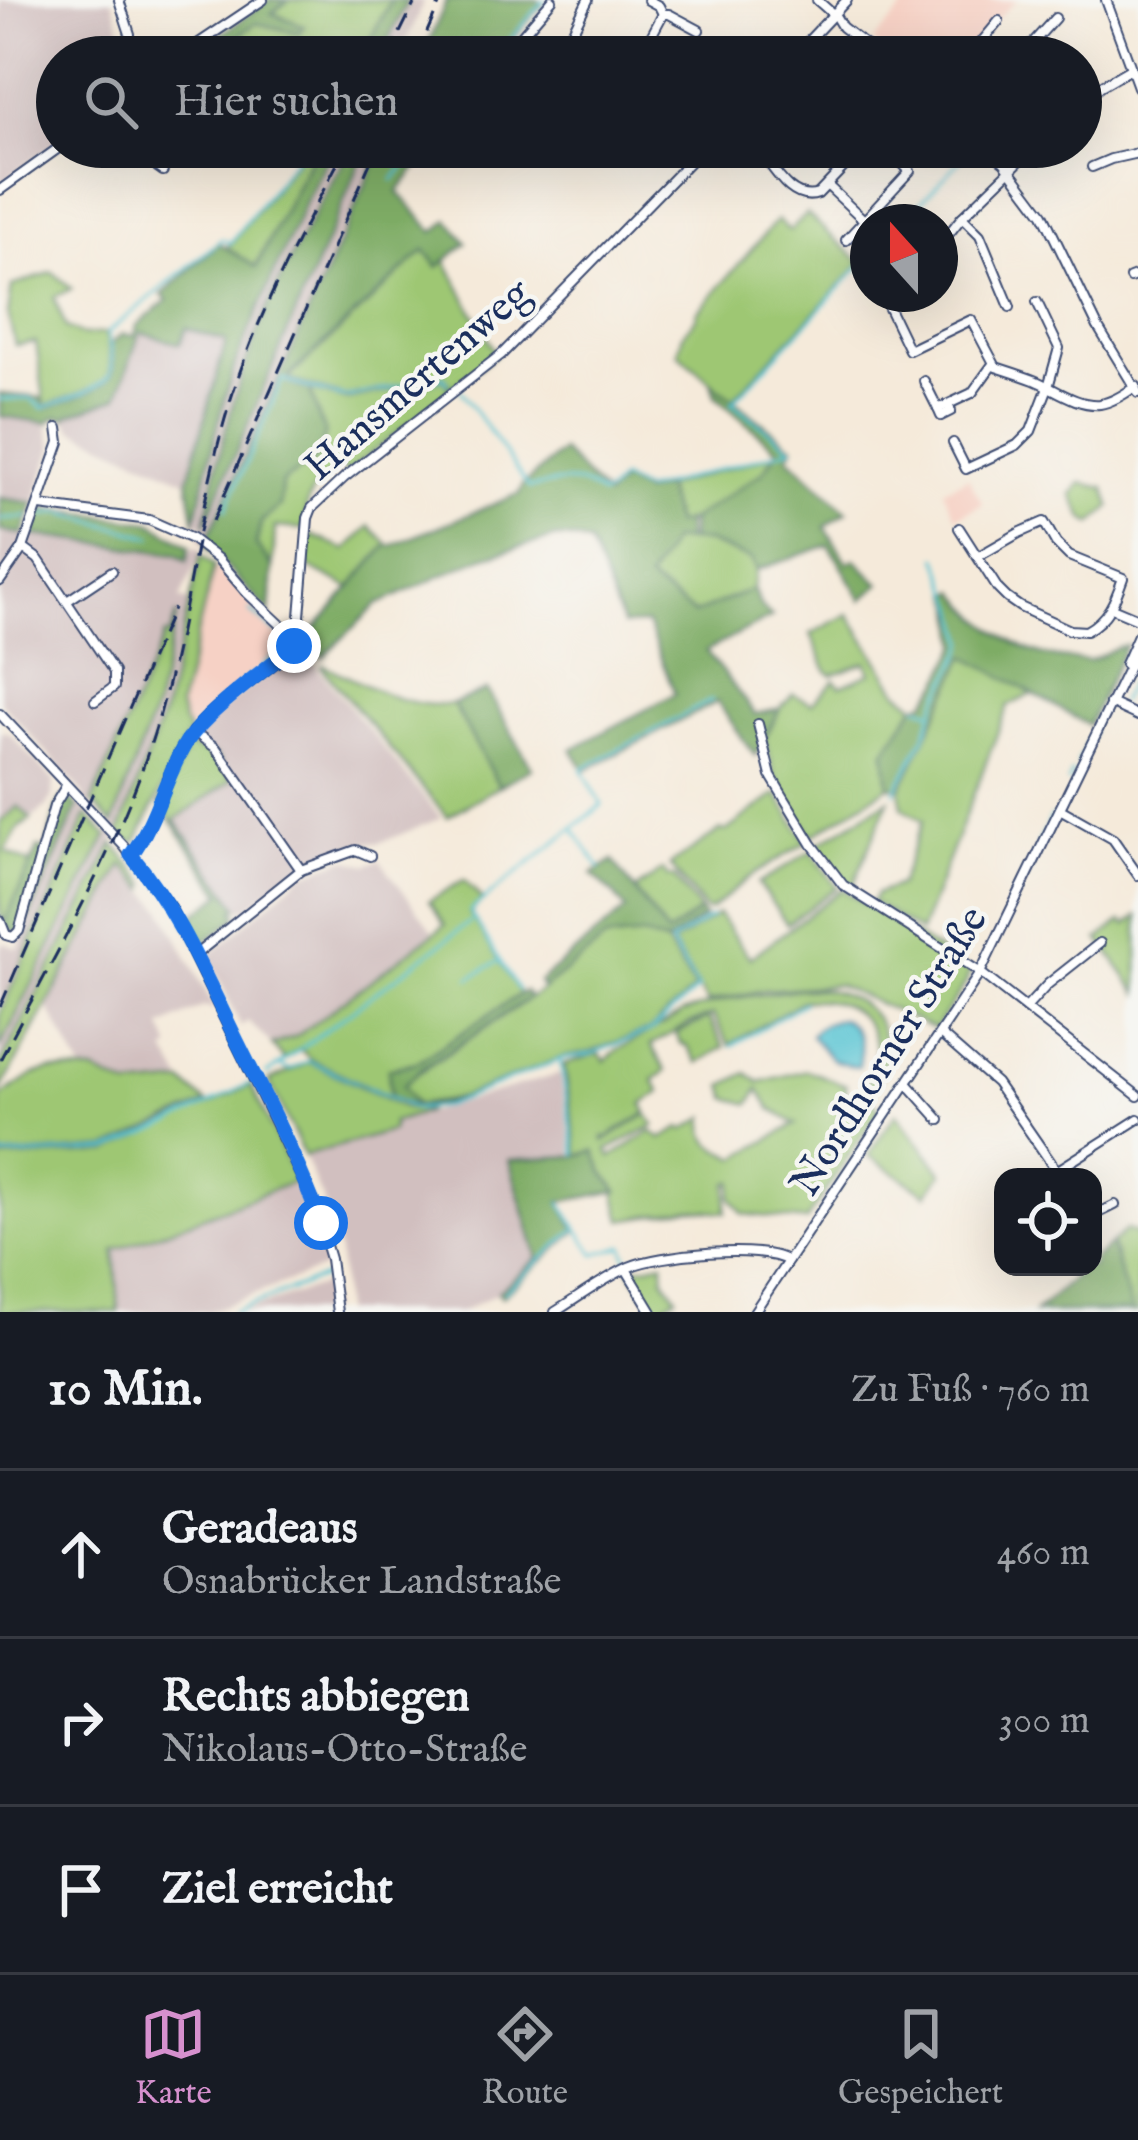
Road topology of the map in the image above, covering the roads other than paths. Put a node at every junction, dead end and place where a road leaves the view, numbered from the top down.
1 (119, 0) edge
2 (263, 0) edge
3 (552, 0) edge
4 (588, 0) edge
5 (648, 0) edge
6 (817, 0) edge
7 (847, 0) edge
8 (1106, 0) edge
9 (662, 14) junction
10 (835, 16) junction
11 (1054, 18) dead end
12 (999, 21) dead end
13 (699, 30) dead end
14 (130, 36) edge
15 (209, 36) edge
16 (521, 36) edge
17 (570, 36) edge
18 (651, 36) edge
19 (817, 36) edge
20 (856, 36) edge
21 (987, 36) edge
22 (1038, 36) edge
23 (1130, 69) junction
24 (1102, 85) edge
25 (1138, 87) edge
26 (1138, 153) edge
27 (1102, 163) edge
28 (36, 164) edge
29 (159, 168) edge
30 (684, 168) edge
31 (771, 168) edge
32 (843, 168) edge
33 (907, 168) edge
34 (1007, 168) edge
35 (1012, 168) edge
36 (163, 171) dead end
37 (1009, 171) junction
38 (827, 185) junction
39 (0, 190) edge
40 (879, 204) edge
41 (850, 207) edge
42 (962, 218) junction
43 (958, 223) edge
44 (850, 235) edge
45 (846, 239) dead end
46 (1037, 302) dead end
47 (1010, 307) dead end
48 (891, 312) edge
49 (993, 364) junction
50 (924, 380) dead end
51 (1048, 387) junction
52 (1137, 389) edge
53 (58, 428) dead end
54 (953, 443) dead end
55 (40, 506) junction
56 (959, 528) dead end
57 (23, 548) junction
58 (979, 556) junction
59 (112, 571) dead end
60 (0, 581) edge
61 (67, 602) junction
62 (1112, 608) junction
63 (1138, 619) edge
64 (1138, 634) edge
65 (298, 641) junction
66 (1138, 648) edge
67 (1120, 682) junction
68 (95, 701) dead end
69 (1111, 703) junction
70 (1138, 716) edge
71 (1, 718) edge
72 (758, 724) dead end
73 (194, 731) junction
74 (67, 786) junction
75 (1060, 808) junction
76 (131, 855) junction
77 (370, 856) dead end
78 (301, 870) junction
79 (1138, 875) edge
80 (0, 920) edge
81 (1100, 943) dead end
82 (195, 956) junction
83 (980, 973) junction
84 (1026, 1008) junction
85 (940, 1034) junction
86 (907, 1083) junction
87 (1138, 1096) edge
88 (940, 1120) dead end
89 (1137, 1122) edge
90 (1056, 1168) edge
91 (1067, 1168) edge
92 (1114, 1205) dead end
93 (1102, 1211) edge
94 (788, 1261) junction
95 (626, 1269) junction
96 (337, 1312) edge
97 (555, 1312) edge
98 (652, 1312) edge
99 (754, 1312) edge

1 - 14 street
2 - 15 street
3 - 16 street
4 - 17 street
5 - 9 street
6 - 10 street
7 - 10 street
8 - 23 street
9 - 13 street
9 - 18 street
10 - 19 street
10 - 20 street
11 - 22 street
12 - 21 street
23 - 24 street
23 - 25 street
26 - 27 street
28 - 39 street
29 - 36 street
30 - 65 street, Hansmertenweg
31 - 38 street
32 - 38 street
33 - 40 street
34 - 37 street
35 - 37 street
37 - 42 street
37 - 52 street
38 - 41 street
42 - 43 street
42 - 47 street
44 - 45 street
46 - 51 street
48 - 49 street
49 - 50 street
49 - 51 street
51 - 52 street
51 - 54 street
53 - 55 street
55 - 57 street
55 - 65 street
56 - 58 street
57 - 60 street
57 - 61 street
58 - 62 street
58 - 62 street
59 - 61 street
61 - 68 street
62 - 63 street
64 - 67 street, Nordhorner Straße
65 - 73 street
66 - 67 street, Nordhorner Straße
67 - 69 street, Nordhorner Straße
69 - 70 street
69 - 75 street, Nordhorner Straße
71 - 74 street
72 - 83 street
73 - 76 street
73 - 78 street
74 - 76 street
74 - 80 street
75 - 79 street
75 - 83 street, Nordhorner Straße
76 - 82 street
77 - 78 street
78 - 82 street
81 - 84 street
82 - 96 street
83 - 84 street
83 - 85 street, Nordhorner Straße
84 - 87 street
85 - 86 street, Nordhorner Straße
85 - 90 street
86 - 88 street
86 - 94 street, Nordhorner Straße
89 - 91 street
92 - 93 street
94 - 95 street
94 - 99 street, Nordhorner Straße
95 - 97 street
95 - 98 street

